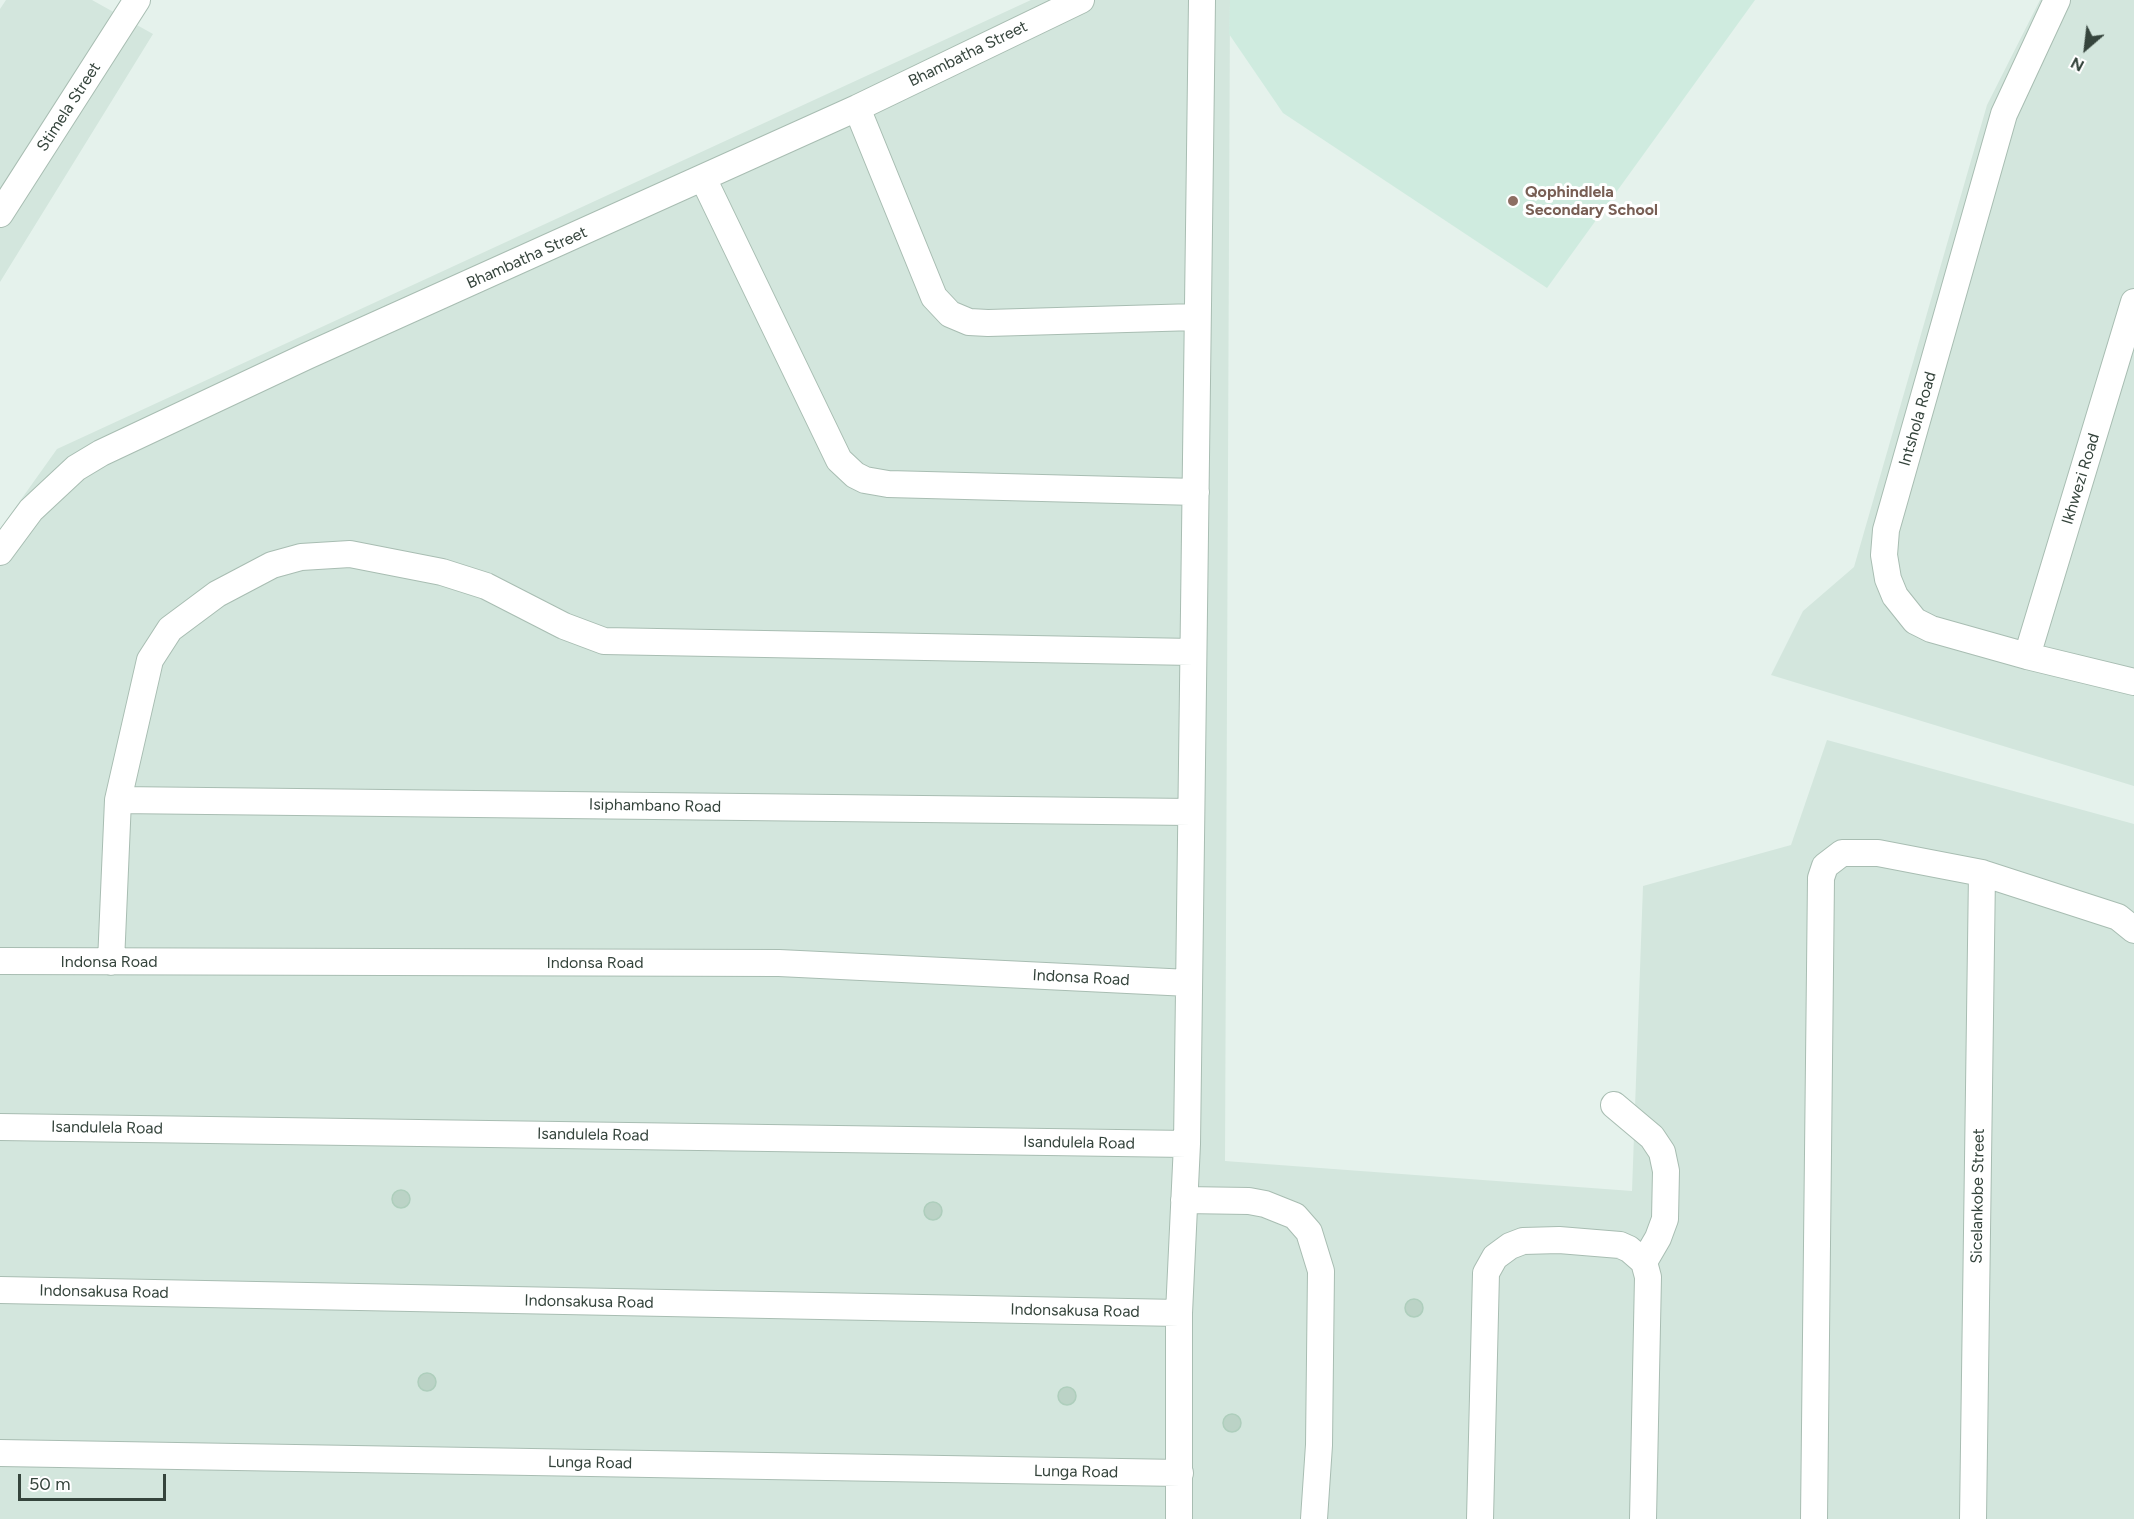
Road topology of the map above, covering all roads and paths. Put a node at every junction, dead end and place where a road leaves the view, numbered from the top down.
1 (137, 0) edge
2 (1081, 0) edge
3 (1202, 0) edge
4 (2057, 0) edge
5 (857, 108) junction
6 (704, 178) junction
7 (0, 214) edge
8 (2134, 302) edge
9 (1196, 317) junction
10 (1196, 492) junction
11 (0, 552) edge
12 (1193, 652) junction
13 (2027, 656) junction
14 (2134, 682) edge
15 (118, 800) junction
16 (1191, 812) junction
17 (1982, 873) junction
18 (2134, 930) edge
19 (0, 961) edge
20 (111, 962) junction
21 (1189, 983) junction
22 (1614, 1104) dead end
23 (0, 1127) edge
24 (1187, 1144) junction
25 (1184, 1200) junction
26 (1644, 1262) junction
27 (0, 1290) edge
28 (1179, 1313) junction
29 (0, 1453) edge
30 (1180, 1473) junction
31 (1179, 1519) edge
32 (1314, 1519) edge
33 (1480, 1519) edge
34 (1643, 1519) edge
35 (1814, 1519) edge
36 (1973, 1519) edge

1 - 7 street, Stimela Street
2 - 5 street, Bhambatha Street
3 - 9 street
4 - 13 street, Intshola Road
5 - 6 street, Bhambatha Street
5 - 9 street
6 - 10 street
6 - 11 street, Bhambatha Street
8 - 13 street, Ikhwezi Road
9 - 10 street
10 - 12 street
12 - 15 street
12 - 16 street
13 - 14 street, Intshola Road
15 - 16 street, Isiphambano Road
15 - 20 street
16 - 21 street
17 - 18 street
17 - 35 street
17 - 36 street, Sicelankobe Street
19 - 20 street, Indonsa Road
20 - 21 street, Indonsa Road
21 - 24 street
22 - 26 street
23 - 24 street, Isandulela Road
24 - 25 street
25 - 28 street
25 - 32 street
26 - 33 street
26 - 34 street
27 - 28 street, Indonsakusa Road
28 - 30 street
29 - 30 street, Lunga Road
30 - 31 street

